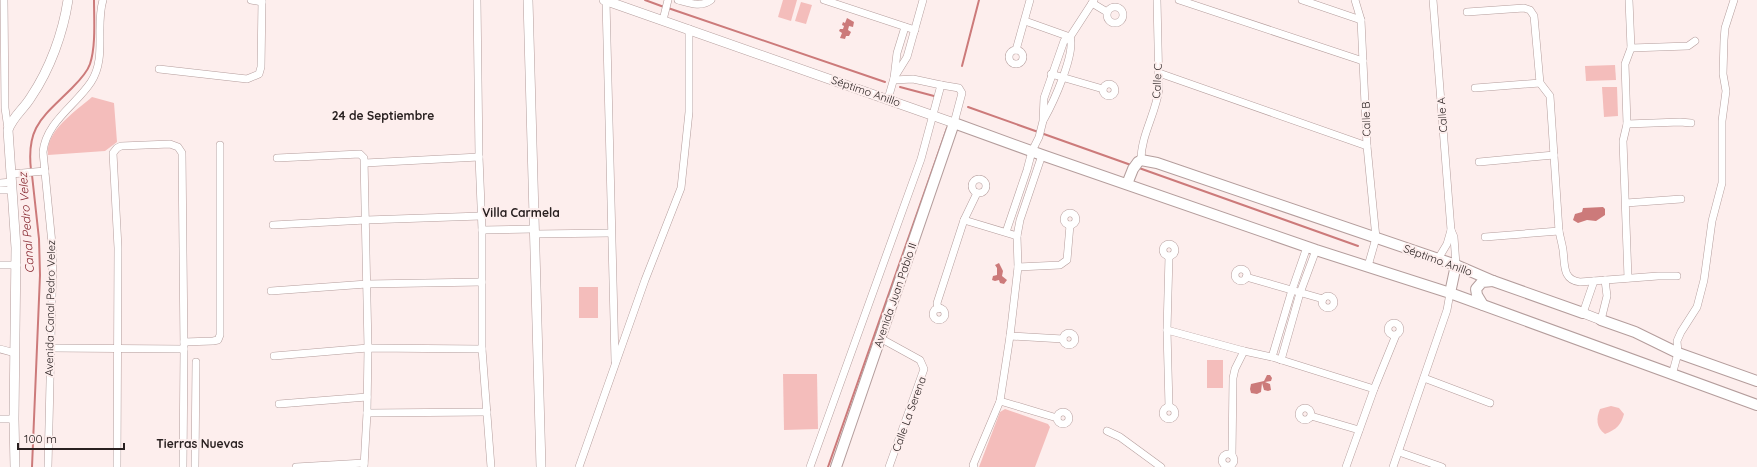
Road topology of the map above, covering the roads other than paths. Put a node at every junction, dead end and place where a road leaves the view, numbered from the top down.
1 (4, 0) edge
2 (68, 0) edge
3 (103, 0) edge
4 (251, 0) edge
5 (477, 0) edge
6 (528, 0) edge
7 (605, 0) edge
8 (681, 0) edge
9 (711, 0) edge
10 (824, 0) edge
11 (923, 0) edge
12 (1030, 0) edge
13 (1157, 0) edge
14 (1180, 0) edge
15 (1302, 0) edge
16 (1355, 0) edge
17 (1433, 0) edge
18 (1629, 0) edge
19 (1734, 0) edge
20 (262, 1) edge
21 (1093, 2) edge
22 (666, 10) edge
23 (1108, 12) dead end
24 (1467, 12) dead end
25 (1361, 20) junction
26 (1024, 21) junction
27 (906, 27) junction
28 (689, 29) junction
29 (915, 30) junction
30 (1070, 37) junction
31 (1695, 41) dead end
32 (1631, 48) junction
33 (1016, 50) dead end
34 (1364, 61) junction
35 (159, 70) dead end
36 (1159, 73) junction
37 (1051, 74) junction
38 (1062, 78) junction
39 (894, 79) junction
40 (1540, 83) junction
41 (941, 85) junction
42 (1474, 88) dead end
43 (1103, 90) dead end
44 (888, 99) junction
45 (3, 108) edge
46 (934, 115) junction
47 (954, 123) junction
48 (1042, 123) junction
49 (1691, 123) dead end
50 (1627, 124) junction
51 (8, 130) junction
52 (220, 145) dead end
53 (1367, 146) junction
54 (1032, 151) junction
55 (1042, 155) junction
56 (1554, 155) junction
57 (479, 157) junction
58 (277, 158) dead end
59 (1479, 162) dead end
60 (366, 163) junction
61 (1137, 163) junction
62 (43, 171) junction
63 (13, 180) junction
64 (0, 183) edge
65 (1127, 184) junction
66 (0, 190) edge
67 (977, 193) dead end
68 (1681, 199) dead end
69 (1626, 203) junction
70 (482, 216) junction
71 (366, 220) junction
72 (964, 220) junction
73 (273, 225) dead end
74 (1070, 225) dead end
75 (482, 230) junction
76 (1451, 230) junction
77 (1559, 231) junction
78 (534, 232) junction
79 (1006, 232) junction
80 (611, 233) junction
81 (1017, 236) junction
82 (1484, 237) dead end
83 (1376, 238) junction
84 (1312, 249) junction
85 (1169, 256) dead end
86 (1438, 259) junction
87 (1456, 264) junction
88 (0, 265) edge
89 (17, 265) junction
90 (1368, 266) junction
91 (1018, 268) junction
92 (1677, 276) dead end
93 (1246, 277) dead end
94 (1628, 278) junction
95 (1605, 280) junction
96 (1493, 281) junction
97 (1594, 281) junction
98 (482, 282) junction
99 (367, 284) junction
100 (1292, 290) junction
101 (271, 291) dead end
102 (1300, 293) junction
103 (1450, 293) junction
104 (1323, 299) dead end
105 (1483, 305) junction
106 (938, 308) dead end
107 (1583, 313) junction
108 (1601, 320) junction
109 (1167, 330) junction
110 (1396, 335) dead end
111 (1010, 336) junction
112 (880, 338) junction
113 (1063, 339) dead end
114 (184, 345) junction
115 (50, 348) junction
116 (368, 348) junction
117 (0, 349) edge
118 (117, 349) junction
119 (482, 349) junction
120 (1244, 351) junction
121 (15, 353) junction
122 (1678, 353) junction
123 (274, 356) dead end
124 (1272, 357) junction
125 (1281, 360) junction
126 (196, 362) dead end
127 (615, 365) junction
128 (1672, 375) junction
129 (1424, 378) junction
130 (1757, 381) edge
131 (1374, 389) junction
132 (367, 397) junction
133 (1000, 401) junction
134 (1490, 403) dead end
135 (279, 404) dead end
136 (1757, 406) edge
137 (1168, 407) dead end
138 (487, 412) junction
139 (367, 413) junction
140 (1311, 416) dead end
141 (1057, 418) dead end
142 (0, 419) edge
143 (14, 419) junction
144 (1359, 430) junction
145 (1107, 431) dead end
146 (1399, 452) junction
147 (1232, 455) dead end
148 (364, 465) edge
149 (15, 467) edge
150 (48, 467) edge
151 (117, 467) edge
152 (183, 467) edge
153 (195, 467) edge
154 (296, 467) edge
155 (491, 467) edge
156 (540, 467) edge
157 (579, 467) edge
158 (810, 467) edge
159 (836, 467) edge
160 (890, 467) edge
161 (974, 467) edge
162 (1162, 467) edge
163 (1346, 467) edge
164 (1393, 467) edge
165 (1442, 467) edge

1 - 45 street
2 - 51 street
3 - 62 street, Avenida Canal Pedro Velez
4 - 20 street
5 - 57 street
6 - 78 street
7 - 22 street, Séptimo Anillo
7 - 80 street
8 - 9 street
10 - 27 street
11 - 29 street
12 - 26 street
13 - 36 street, Calle C
14 - 34 street
15 - 25 street
16 - 25 street, Calle B
17 - 76 street, Calle A
18 - 32 street
19 - 122 street
20 - 35 street
21 - 23 street
21 - 30 street
22 - 28 street, Séptimo Anillo
24 - 40 street
25 - 34 street, Calle B
26 - 30 street
26 - 33 street
27 - 29 street
27 - 39 street
28 - 44 street, Séptimo Anillo
28 - 127 street
29 - 39 street
30 - 37 street
30 - 38 street
31 - 32 street
32 - 50 street
34 - 53 street, Calle B
36 - 53 street
36 - 61 street, Calle C
37 - 38 street
37 - 48 street
38 - 43 street
38 - 48 street
39 - 41 street
39 - 44 street
40 - 42 street
40 - 56 street
41 - 46 street
41 - 47 street
44 - 46 street, Séptimo Anillo
45 - 51 street
46 - 47 street, Séptimo Anillo
46 - 158 street
47 - 54 main road, Séptimo Anillo
47 - 112 main road, Avenida Juan Pablo II
48 - 54 street
49 - 50 street
50 - 69 street
51 - 63 street
52 - 114 street
53 - 83 street, Calle B
54 - 55 main road, Séptimo Anillo
54 - 79 street
55 - 65 main road, Séptimo Anillo
55 - 81 street
56 - 59 street
56 - 77 street
57 - 60 street
57 - 70 street
58 - 60 street
60 - 71 street
61 - 65 main road
61 - 83 main road, Séptimo Anillo
62 - 63 street
62 - 115 street, Avenida Canal Pedro Velez
63 - 64 street
63 - 66 street
63 - 89 street
65 - 84 main road, Séptimo Anillo
67 - 72 street
68 - 69 street
69 - 94 street
70 - 71 street
70 - 75 street
71 - 73 street
71 - 99 street
72 - 79 street
72 - 106 street
74 - 91 street
75 - 78 street
75 - 98 street
76 - 86 street
76 - 87 street, Calle A
77 - 82 street
77 - 97 street
78 - 80 street
78 - 156 street
79 - 81 street
80 - 127 street
81 - 91 street
83 - 86 main road, Séptimo Anillo
83 - 90 street
84 - 90 main road, Séptimo Anillo
84 - 100 street
84 - 102 street
85 - 109 street
86 - 87 main road, Séptimo Anillo
87 - 96 main road, Séptimo Anillo
87 - 103 main road
88 - 89 street
89 - 121 street
90 - 103 main road, Séptimo Anillo
91 - 111 street
92 - 94 street
93 - 100 street
94 - 95 street
95 - 97 street
95 - 108 street
96 - 105 main road
96 - 107 main road, Séptimo Anillo
97 - 107 street
98 - 99 street
98 - 119 street
99 - 101 street
99 - 116 street
100 - 102 street
100 - 124 street
102 - 104 street
102 - 125 street
103 - 105 main road, Séptimo Anillo
103 - 129 street
105 - 128 main road, Séptimo Anillo
107 - 108 street, Séptimo Anillo
108 - 122 main road, Séptimo Anillo
109 - 120 street
109 - 137 street
110 - 131 street
111 - 113 street
111 - 133 street
112 - 159 main road, Avenida Juan Pablo II
112 - 160 street, Calle La Serena
114 - 118 street
114 - 118 street
114 - 152 street
115 - 118 street
115 - 150 street, Avenida Canal Pedro Velez
116 - 119 street
116 - 123 street
116 - 132 street
117 - 121 street
118 - 151 street
119 - 138 street
120 - 124 street
120 - 147 street
121 - 143 street
122 - 128 street
122 - 130 main road, Séptimo Anillo
124 - 125 street
125 - 131 street
126 - 153 street
127 - 157 street
128 - 136 main road, Séptimo Anillo
129 - 134 street
129 - 146 street
131 - 144 street
132 - 135 street
132 - 139 street
133 - 141 street
133 - 161 street
138 - 139 street
138 - 155 street
139 - 148 street
140 - 144 street
142 - 143 street
143 - 149 street
144 - 163 street
145 - 162 street
146 - 164 street
146 - 165 street
148 - 154 street

